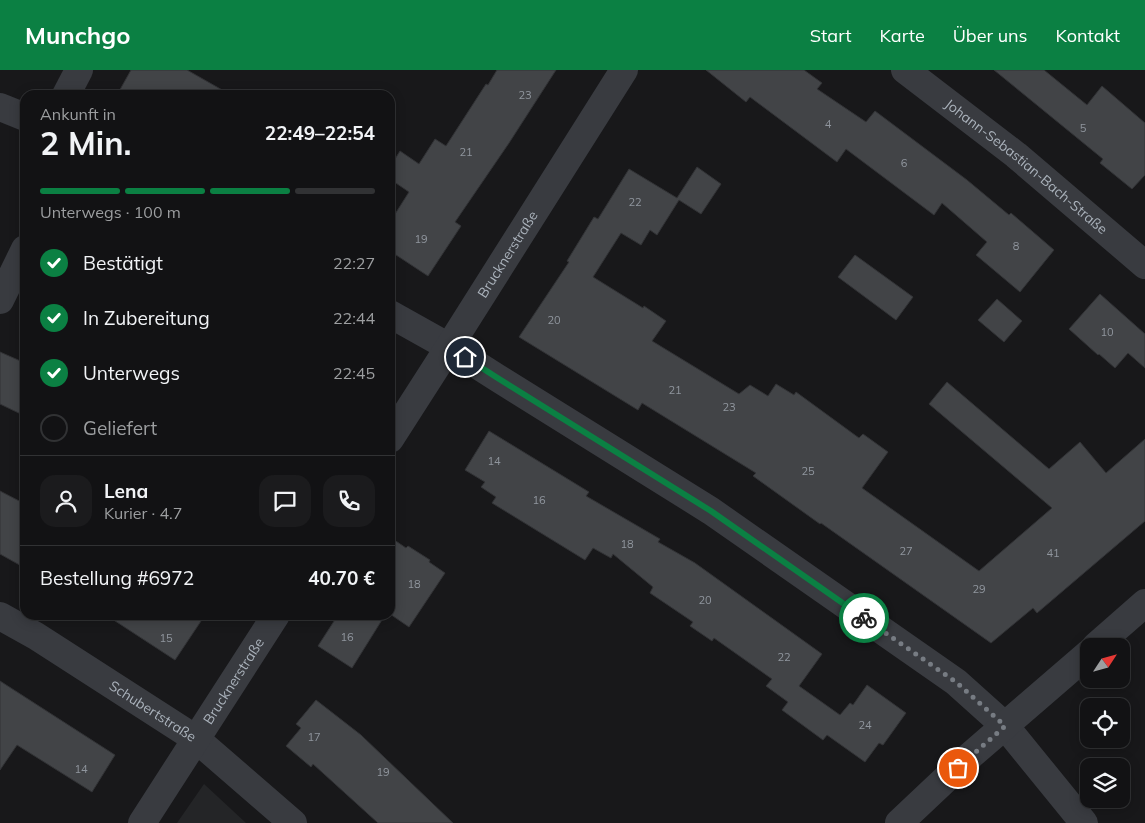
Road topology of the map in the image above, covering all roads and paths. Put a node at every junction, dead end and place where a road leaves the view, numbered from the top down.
1 (79, 70) edge
2 (624, 70) edge
3 (905, 70) edge
4 (69, 90) edge
5 (0, 106) edge
6 (20, 115) edge
7 (20, 259) edge
8 (1145, 265) edge
9 (0, 300) edge
10 (395, 317) edge
11 (449, 346) junction
12 (395, 431) edge
13 (1145, 603) edge
14 (0, 616) edge
15 (273, 620) edge
16 (1105, 638) edge
17 (1080, 661) edge
18 (1005, 726) junction
19 (196, 739) junction
20 (142, 823) edge
21 (293, 823) edge
22 (899, 823) edge
23 (1084, 823) edge

1 - 4 street
2 - 11 street, Brucknerstraße
3 - 8 street, Johann-Sebastian-Bach-Straße
5 - 6 street
7 - 9 street
10 - 11 street
11 - 12 street, Brucknerstraße
11 - 18 street
13 - 16 street
14 - 19 street, Schubertstraße
15 - 19 street, Brucknerstraße
17 - 18 street
18 - 22 street
18 - 23 street
19 - 20 street, Brucknerstraße
19 - 21 street, Schubertstraße

